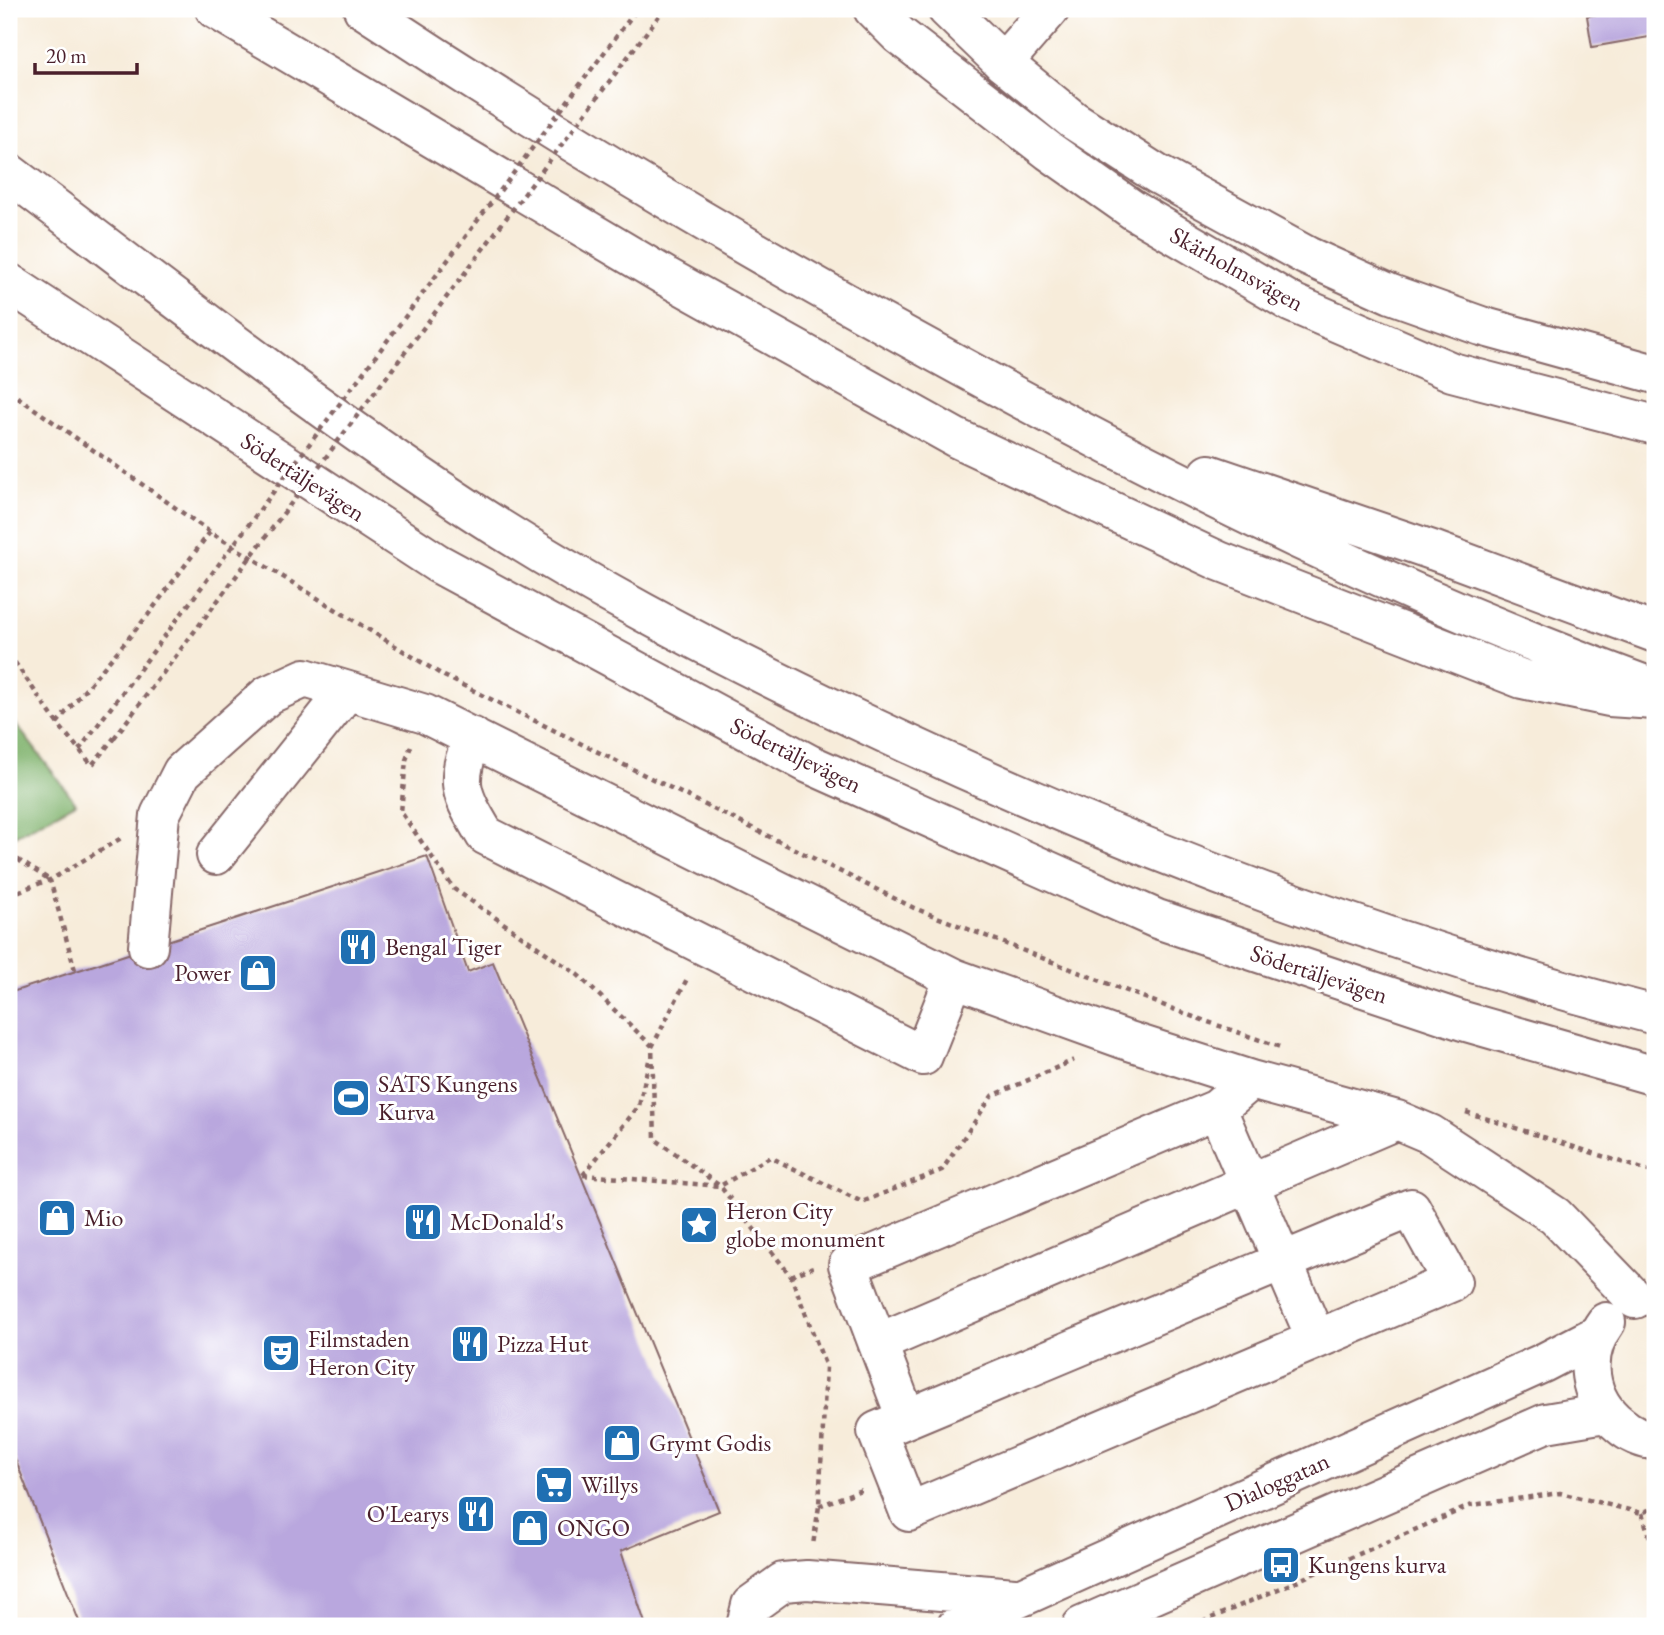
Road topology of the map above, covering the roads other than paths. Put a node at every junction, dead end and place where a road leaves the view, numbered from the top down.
1 (215, 9) edge
2 (363, 9) edge
3 (873, 9) edge
4 (947, 9) edge
5 (1050, 9) edge
6 (1003, 64) junction
7 (975, 93) junction
8 (9, 173) edge
9 (9, 283) edge
10 (1655, 374) edge
11 (1655, 425) edge
12 (1080, 432) junction
13 (1655, 633) edge
14 (1655, 689) edge
15 (347, 691) junction
16 (1655, 700) edge
17 (473, 737) junction
18 (216, 855) dead end
19 (148, 947) dead end
20 (954, 978) junction
21 (1655, 1015) edge
22 (1638, 1072) edge
23 (1251, 1080) junction
24 (1655, 1086) edge
25 (1217, 1109) junction
26 (1397, 1120) junction
27 (1250, 1186) junction
28 (1283, 1263) junction
29 (1645, 1297) edge
30 (1597, 1335) junction
31 (1316, 1339) junction
32 (878, 1343) junction
33 (1605, 1413) junction
34 (906, 1418) junction
35 (1653, 1445) edge
36 (1020, 1598) junction
37 (746, 1626) edge
38 (957, 1626) edge
39 (1082, 1626) edge

1 - 16 main road
2 - 12 main road
3 - 7 main road, Skärholmsvägen
4 - 6 main road, Skärholmsvägen
5 - 6 main road
6 - 7 main road
6 - 10 main road, Skärholmsvägen
7 - 11 main road, Skärholmsvägen
8 - 21 main road
9 - 22 main road, Södertäljevägen
12 - 13 main road
12 - 14 main road
15 - 17 main road
15 - 18 main road
15 - 19 main road
17 - 20 main road
17 - 20 main road
20 - 23 main road
22 - 24 main road, Södertäljevägen
23 - 25 main road
23 - 26 main road
25 - 27 main road
25 - 32 main road
26 - 27 main road
26 - 29 main road
27 - 28 main road
27 - 32 main road
28 - 31 main road
28 - 31 main road
28 - 34 main road
29 - 30 main road
30 - 33 main road
30 - 36 main road, Dialoggatan
31 - 34 main road
32 - 34 main road
33 - 35 main road
33 - 39 main road
36 - 37 main road
36 - 38 main road, Dialoggatan

